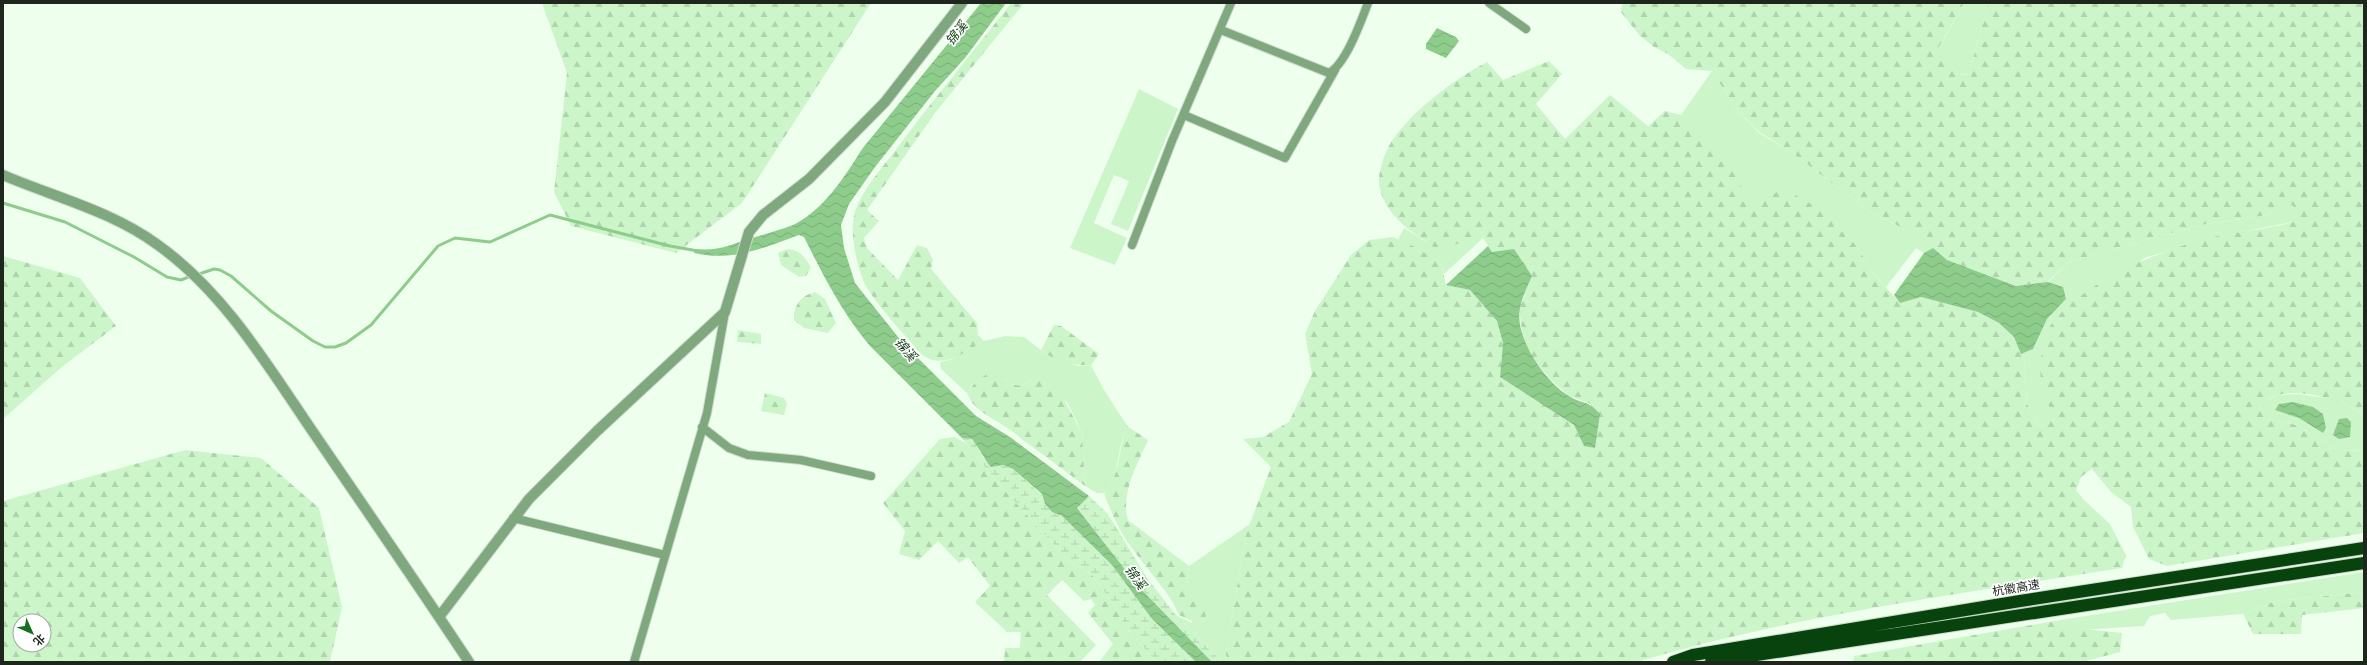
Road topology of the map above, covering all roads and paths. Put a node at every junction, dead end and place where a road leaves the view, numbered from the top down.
1 (962, 3) edge
2 (1231, 3) edge
3 (1368, 3) edge
4 (1489, 3) edge
5 (1526, 29) dead end
6 (1221, 30) junction
7 (1335, 70) junction
8 (1184, 115) junction
9 (3, 175) edge
10 (1132, 245) dead end
11 (725, 312) junction
12 (702, 428) junction
13 (871, 476) dead end
14 (513, 518) junction
15 (2364, 548) edge
16 (665, 555) junction
17 (2364, 563) edge
18 (439, 617) junction
19 (469, 662) edge
20 (634, 662) edge
21 (1673, 662) edge
22 (1711, 662) edge

1 - 11 street
2 - 6 street
3 - 7 street
4 - 5 street
6 - 7 street
6 - 8 street
7 - 8 street
8 - 10 street
9 - 18 street
11 - 12 street
11 - 14 street
12 - 13 street
12 - 16 street
14 - 16 street
14 - 18 street
15 - 21 highway, 杭徽高速
16 - 20 street
17 - 22 highway
18 - 19 street

